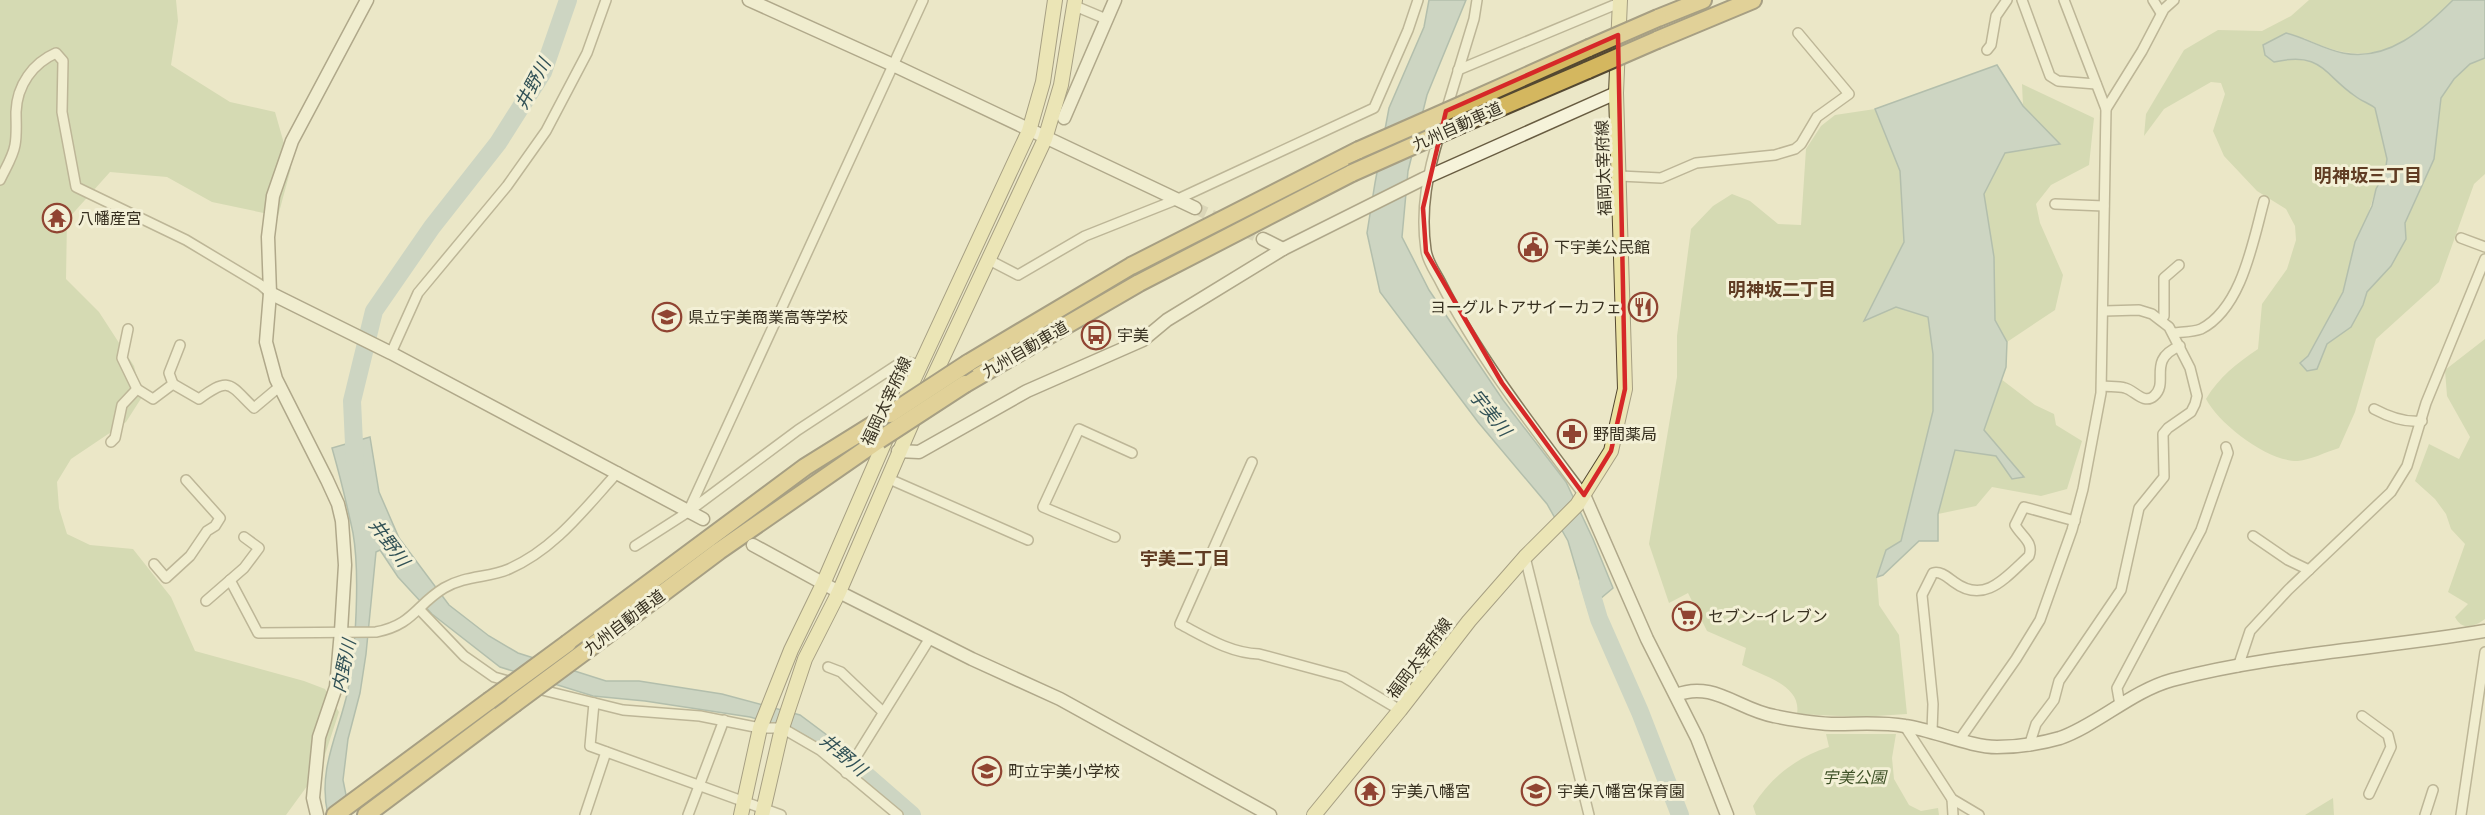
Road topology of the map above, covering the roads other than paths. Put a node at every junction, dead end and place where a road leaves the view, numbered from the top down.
1 (367, 0) edge
2 (606, 0) edge
3 (749, 0) edge
4 (923, 0) edge
5 (1055, 0) edge
6 (1115, 0) edge
7 (1418, 0) edge
8 (1477, 0) edge
9 (1753, 0) edge
10 (2007, 0) edge
11 (2022, 0) edge
12 (2064, 0) edge
13 (2153, 0) edge
14 (2175, 0) edge
15 (1700, 1) edge
16 (1620, 2) edge
17 (1075, 3) edge
18 (2161, 13) junction
19 (1106, 19) junction
20 (1798, 33) dead end
21 (1987, 50) dead end
22 (893, 65) junction
23 (1458, 70) junction
24 (2096, 84) junction
25 (1616, 93) junction
26 (2106, 109) junction
27 (1064, 118) dead end
28 (1029, 131) junction
29 (1045, 139) junction
30 (1620, 176) junction
31 (1426, 178) junction
32 (0, 180) edge
33 (1178, 199) junction
34 (2264, 201) dead end
35 (2055, 204) dead end
36 (2104, 206) junction
37 (1195, 208) tunnel mouth
38 (2462, 238) dead end
39 (1263, 239) tunnel mouth
40 (2485, 247) edge
41 (1283, 249) junction
42 (989, 260) junction
43 (2485, 260) edge
44 (2179, 265) dead end
45 (270, 293) junction
46 (2104, 311) junction
47 (2161, 320) junction
48 (128, 329) dead end
49 (2174, 333) junction
50 (180, 345) dead end
51 (2180, 346) junction
52 (390, 352) junction
53 (921, 365) junction
54 (173, 384) junction
55 (2102, 386) junction
56 (279, 387) junction
57 (137, 389) junction
58 (2374, 409) dead end
59 (2422, 421) junction
60 (111, 442) dead end
61 (2226, 447) dead end
62 (898, 451) junction
63 (1132, 453) dead end
64 (1252, 462) dead end
65 (618, 472) junction
66 (887, 478) junction
67 (186, 480) dead end
68 (1580, 500) junction
69 (688, 512) junction
70 (703, 519) dead end
71 (2074, 521) junction
72 (2253, 536) dead end
73 (244, 537) dead end
74 (1115, 537) dead end
75 (1028, 540) dead end
76 (753, 545) dead end
77 (635, 546) dead end
78 (1525, 558) junction
79 (154, 564) dead end
80 (2309, 570) junction
81 (230, 580) junction
82 (823, 584) junction
83 (839, 592) junction
84 (206, 601) dead end
85 (419, 609) junction
86 (344, 631) junction
87 (2485, 631) edge
88 (930, 638) junction
89 (2485, 652) edge
90 (828, 667) dead end
91 (2238, 667) junction
92 (1677, 695) junction
93 (594, 703) junction
94 (2120, 705) junction
95 (1400, 710) junction
96 (883, 712) junction
97 (2362, 716) dead end
98 (724, 720) junction
99 (1904, 725) junction
100 (760, 728) junction
101 (782, 728) junction
102 (1932, 731) junction
103 (1960, 739) junction
104 (2029, 746) junction
105 (606, 752) junction
106 (847, 772) junction
107 (699, 784) junction
108 (2433, 790) dead end
109 (2369, 794) dead end
110 (1952, 799) junction
111 (742, 809) edge
112 (763, 811) edge
113 (368, 813) edge
114 (316, 815) edge
115 (335, 815) edge
116 (585, 815) edge
117 (688, 815) edge
118 (781, 815) edge
119 (898, 815) edge
120 (1270, 815) edge
121 (1314, 815) edge
122 (1589, 815) edge
123 (1726, 815) edge
124 (1953, 815) edge
125 (1980, 815) edge
126 (2425, 815) edge
127 (2461, 815) edge

1 - 45 street
2 - 52 street
3 - 22 street
4 - 22 street
5 - 28 main road, 福岡太宰府線
6 - 19 street
7 - 33 street
8 - 23 street
9 - 113 highway, 九州自動車道, bridge
10 - 21 street
11 - 24 street
12 - 24 street
13 - 18 street
14 - 18 street
15 - 115 highway, 九州自動車道, bridge
16 - 23 street
16 - 25 main road, 福岡太宰府線
17 - 19 street
17 - 29 main road, 福岡太宰府線
18 - 26 street
19 - 27 street
20 - 30 street
22 - 28 street
22 - 69 street
23 - 31 street
24 - 26 street
25 - 30 main road, 福岡太宰府線
25 - 31 street
26 - 36 street
28 - 29 street
28 - 53 main road, 福岡太宰府線
29 - 33 street
29 - 42 main road, 福岡太宰府線
30 - 68 main road, 福岡太宰府線
31 - 41 street
31 - 68 street
32 - 45 street
33 - 37 street
33 - 42 street
34 - 49 street
35 - 36 street
36 - 46 street
38 - 40 street
39 - 41 street
41 - 62 street
42 - 62 main road, 福岡太宰府線
43 - 59 street
44 - 47 street
45 - 52 street
45 - 56 street
46 - 47 street
46 - 55 street
47 - 49 street
48 - 57 street
49 - 51 street
50 - 54 street
51 - 55 street
51 - 104 street
52 - 65 street
53 - 69 street
53 - 82 main road, 福岡太宰府線
54 - 56 street
54 - 57 street
55 - 71 street
56 - 86 street
57 - 60 street
58 - 59 street
59 - 80 street
61 - 94 street
62 - 66 main road, 福岡太宰府線
63 - 74 street
64 - 95 street
65 - 69 street
65 - 85 street
66 - 75 street
66 - 83 main road, 福岡太宰府線
67 - 79 street
68 - 78 main road, 福岡太宰府線
68 - 92 street
69 - 70 street
69 - 77 street
71 - 102 street
71 - 103 street
72 - 80 street
73 - 81 street
76 - 82 street
78 - 95 main road, 福岡太宰府線
78 - 122 street
80 - 91 street
81 - 84 street
81 - 86 street
82 - 83 street
82 - 100 main road, 福岡太宰府線
83 - 88 street
83 - 101 main road, 福岡太宰府線
85 - 86 street
85 - 93 street
86 - 114 street
87 - 91 street
88 - 96 street
88 - 120 street
89 - 127 street
90 - 96 street
91 - 94 street
92 - 99 street
92 - 123 street
93 - 98 street
93 - 105 street
94 - 104 street
95 - 121 main road, 福岡太宰府線
96 - 106 street
97 - 109 street
98 - 100 street
98 - 107 street
99 - 102 street
99 - 110 street
100 - 101 street
100 - 111 main road, 福岡太宰府線
101 - 106 street
101 - 112 main road, 福岡太宰府線
102 - 103 street
103 - 104 street
105 - 107 street
105 - 116 street
106 - 119 street
107 - 111 street
107 - 117 street
108 - 126 street
110 - 124 street
110 - 125 street
111 - 112 street
112 - 118 street

